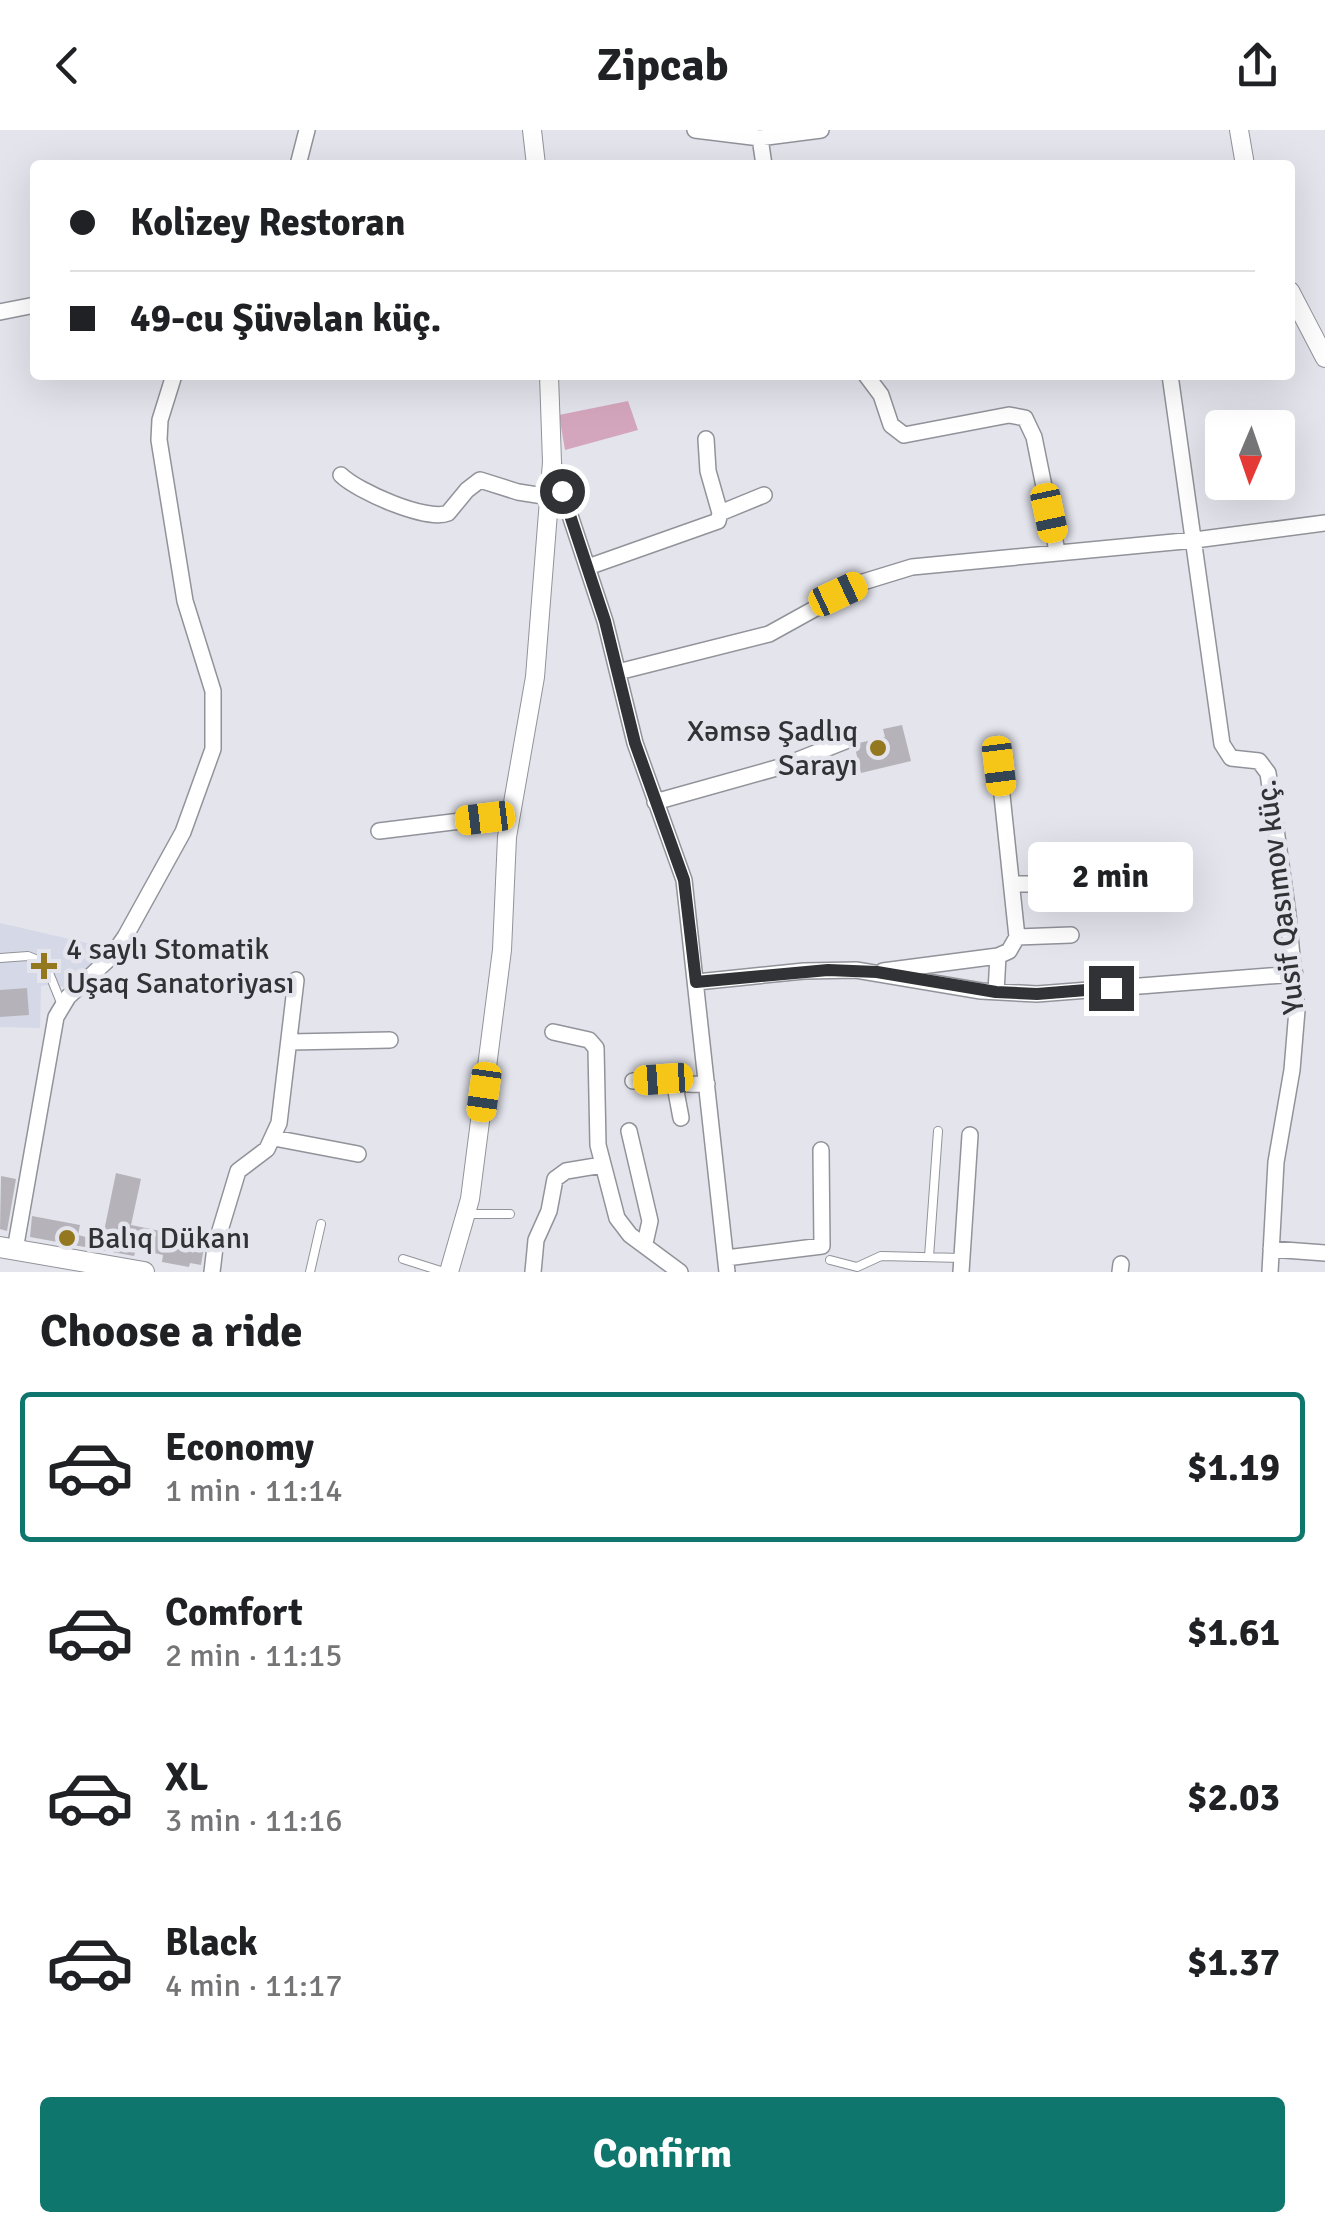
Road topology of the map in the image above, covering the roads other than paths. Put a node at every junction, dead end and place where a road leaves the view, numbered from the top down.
1 (307, 130) edge
2 (532, 130) edge
3 (695, 130) edge
4 (821, 130) edge
5 (1239, 130) edge
6 (760, 138) junction
7 (299, 160) edge
8 (535, 160) edge
9 (763, 160) edge
10 (1244, 160) edge
11 (1295, 301) edge
12 (30, 306) edge
13 (0, 312) edge
14 (1325, 358) edge
15 (172, 380) edge
16 (548, 380) edge
17 (870, 380) edge
18 (1171, 380) edge
19 (706, 440) dead end
20 (552, 462) junction
21 (340, 474) dead end
22 (764, 495) dead end
23 (550, 497) junction
24 (720, 513) junction
25 (573, 521) junction
26 (1325, 523) edge
27 (548, 524) junction
28 (1195, 540) junction
29 (1057, 551) junction
30 (588, 567) junction
31 (618, 672) junction
32 (848, 740) dead end
33 (999, 766) dead end
34 (655, 802) junction
35 (510, 821) junction
36 (380, 831) dead end
37 (1013, 884) junction
38 (1067, 884) dead end
39 (1072, 935) dead end
40 (1017, 938) junction
41 (998, 956) junction
42 (0, 958) edge
43 (877, 972) junction
44 (1295, 974) junction
45 (296, 980) dead end
46 (696, 982) junction
47 (996, 992) junction
48 (62, 1005) junction
49 (553, 1032) dead end
50 (390, 1040) dead end
51 (290, 1042) junction
52 (633, 1081) dead end
53 (706, 1084) junction
54 (675, 1086) junction
55 (681, 1118) dead end
56 (628, 1131) dead end
57 (938, 1131) dead end
58 (970, 1135) dead end
59 (274, 1138) junction
60 (820, 1150) dead end
61 (358, 1154) dead end
62 (602, 1165) junction
63 (468, 1214) junction
64 (510, 1214) dead end
65 (320, 1224) dead end
66 (645, 1244) junction
67 (8, 1248) edge
68 (1271, 1249) junction
69 (1325, 1252) edge
70 (928, 1257) junction
71 (403, 1259) dead end
72 (830, 1260) dead end
73 (60, 1265) edge
74 (726, 1265) edge
75 (961, 1265) edge
76 (144, 1272) edge
77 (212, 1272) edge
78 (310, 1272) edge
79 (447, 1272) edge
80 (533, 1272) edge
81 (680, 1272) edge
82 (1270, 1272) edge

1 - 7 street
2 - 8 street
3 - 6 street
4 - 6 street
5 - 10 street
6 - 9 street
11 - 14 street
12 - 13 street
15 - 48 street
16 - 20 street
17 - 29 street
18 - 28 street, Yusif Qasımov küç.
19 - 24 street
20 - 23 street
20 - 25 street
21 - 23 street
22 - 24 street
23 - 27 street
24 - 30 street
25 - 27 street
25 - 30 street
26 - 28 street
27 - 35 street
28 - 29 street
28 - 44 street, Yusif Qasımov küç.
29 - 31 street
30 - 31 street
31 - 34 street
32 - 34 street
33 - 37 street
34 - 46 street
35 - 36 street
35 - 63 street
37 - 38 street
37 - 40 street
39 - 40 street
40 - 41 street
41 - 43 street
41 - 47 street
42 - 48 lane
43 - 46 street
43 - 47 street
44 - 47 street
44 - 68 street, Yusif Qasımov küç.
45 - 51 street
46 - 53 street
48 - 67 street
49 - 62 street
50 - 51 street
51 - 59 street
52 - 54 street
53 - 54 street
53 - 74 street
54 - 55 street
56 - 66 street
57 - 70 lane
58 - 75 street
59 - 61 street
59 - 77 street
60 - 74 street
62 - 66 street
62 - 80 street
63 - 64 lane
63 - 79 street
65 - 78 lane
66 - 81 street
67 - 73 main road
68 - 69 street
68 - 82 street, Yusif Qasımov küç.
70 - 72 lane
70 - 75 lane
71 - 79 lane
73 - 76 main road

